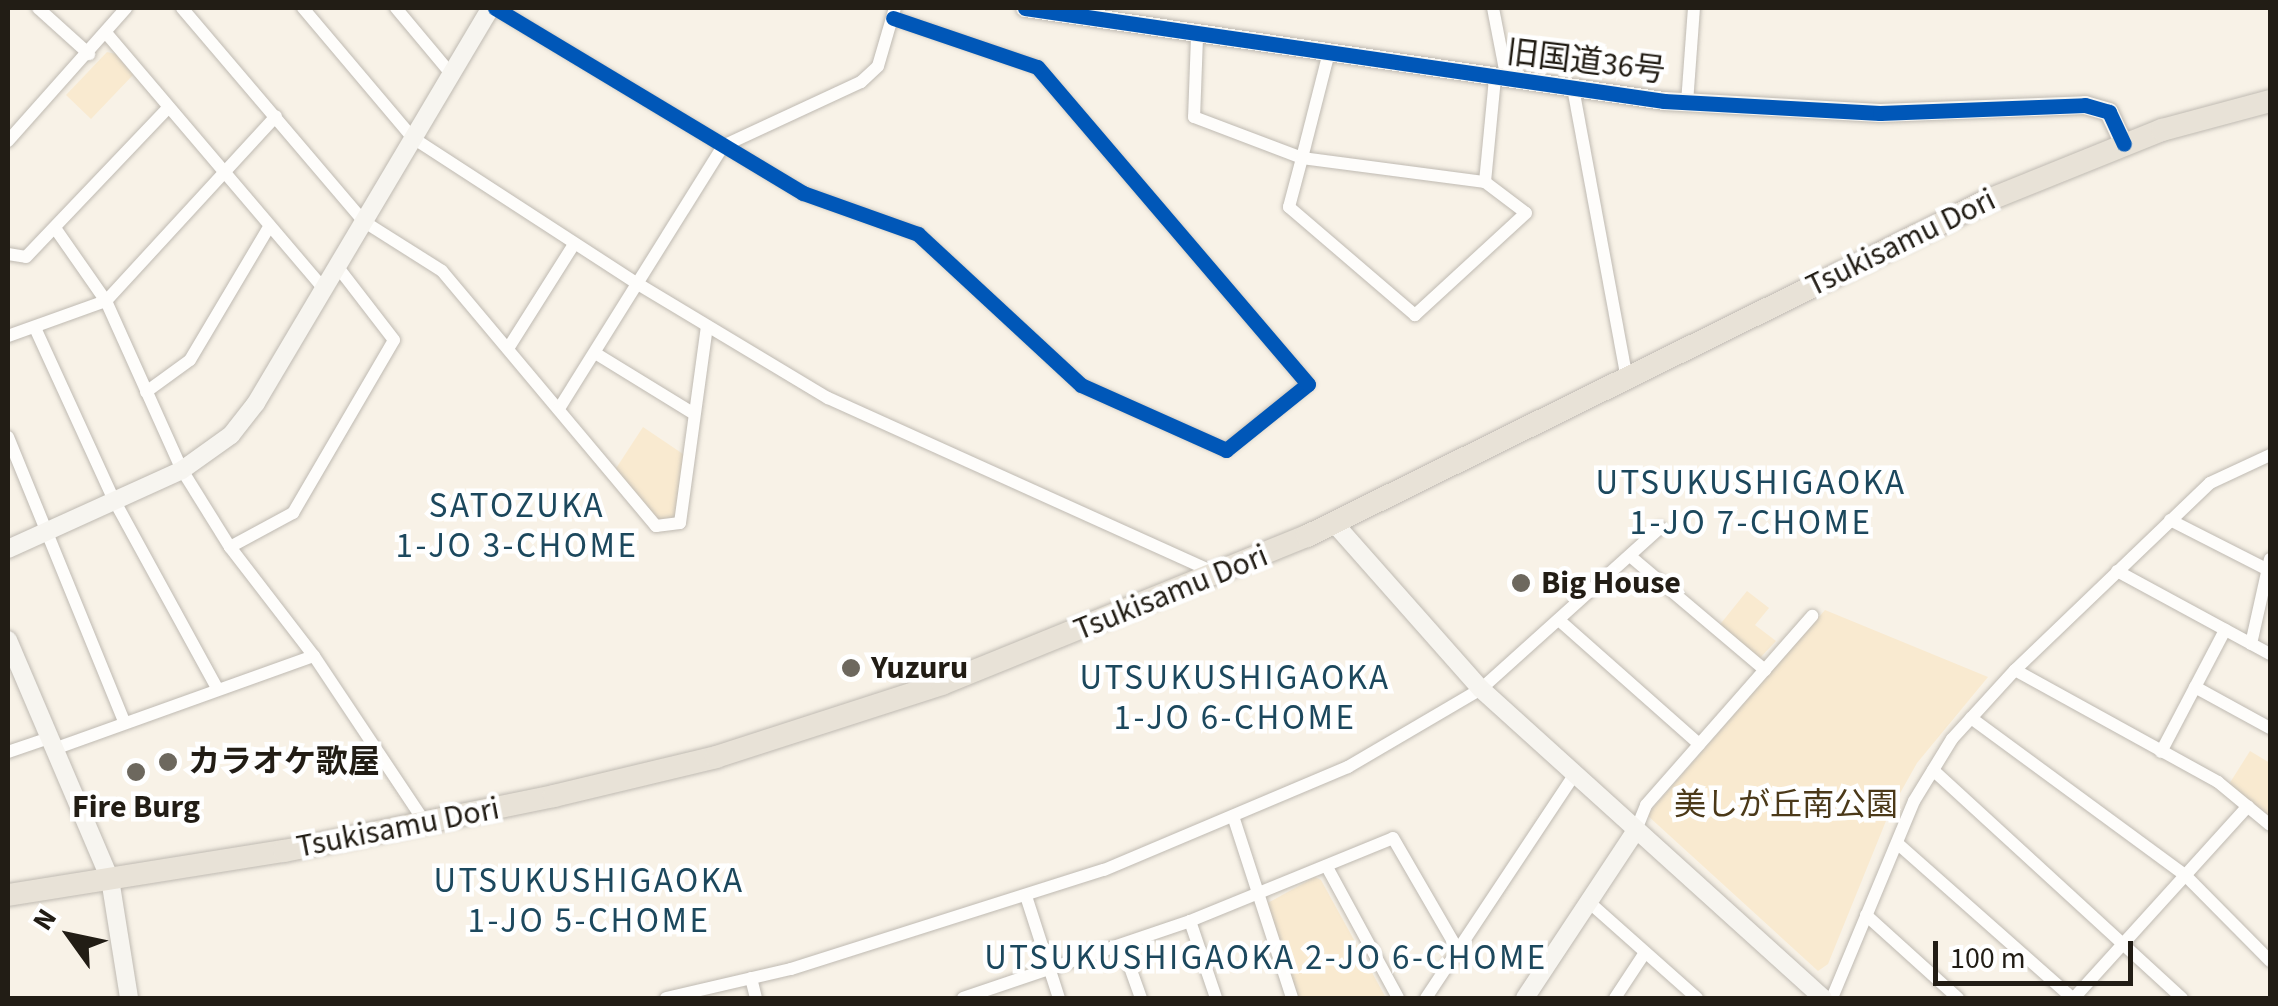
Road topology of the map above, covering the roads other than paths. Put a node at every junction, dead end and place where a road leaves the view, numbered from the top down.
1 (38, 8) edge
2 (126, 8) edge
3 (182, 8) edge
4 (303, 8) edge
5 (396, 8) edge
6 (493, 8) edge
7 (1024, 8) edge
8 (1493, 8) edge
9 (1694, 8) edge
10 (894, 13) edge
11 (107, 34) junction
12 (1198, 37) junction
13 (89, 54) junction
14 (1328, 56) junction
15 (452, 75) junction
16 (1501, 79) junction
17 (1574, 88) junction
18 (2270, 101) edge
19 (1687, 102) junction
20 (169, 107) junction
21 (276, 116) junction
22 (413, 138) junction
23 (8, 141) edge
24 (2124, 144) junction
25 (723, 146) junction
26 (1302, 158) junction
27 (225, 172) junction
28 (1484, 182) junction
29 (364, 221) junction
30 (269, 227) junction
31 (55, 228) junction
32 (574, 244) junction
33 (8, 254) edge
34 (337, 266) junction
35 (638, 284) junction
36 (323, 288) junction
37 (106, 301) junction
38 (707, 326) junction
39 (36, 330) junction
40 (8, 336) edge
41 (509, 346) junction
42 (594, 352) junction
43 (1627, 379) junction
44 (146, 392) junction
45 (560, 407) junction
46 (691, 412) junction
47 (8, 436) edge
48 (2270, 455) edge
49 (182, 470) junction
50 (114, 500) junction
51 (2170, 520) junction
52 (1334, 523) junction
53 (1660, 528) dead end
54 (48, 529) junction
55 (230, 547) junction
56 (8, 549) edge
57 (1630, 556) junction
58 (2269, 564) edge
59 (2117, 570) junction
60 (1218, 575) junction
61 (1812, 616) dead end
62 (1560, 620) junction
63 (2225, 630) junction
64 (8, 640) edge
65 (2251, 644) junction
66 (2270, 654) edge
67 (314, 656) junction
68 (1766, 670) junction
69 (2015, 670) junction
70 (2195, 687) junction
71 (217, 688) junction
72 (1481, 689) junction
73 (1971, 718) junction
74 (124, 720) junction
75 (2270, 728) edge
76 (52, 744) junction
77 (1699, 744) junction
78 (8, 752) edge
79 (2161, 752) junction
80 (1933, 770) junction
81 (1576, 772) junction
82 (2248, 806) junction
83 (1234, 819) junction
84 (426, 824) junction
85 (2270, 825) edge
86 (1636, 830) junction
87 (1897, 843) junction
88 (1326, 866) junction
89 (2184, 875) junction
90 (110, 879) junction
91 (8, 894) edge
92 (1257, 894) junction
93 (1026, 896) junction
94 (1590, 903) junction
95 (1866, 916) junction
96 (1190, 921) junction
97 (2123, 943) junction
98 (1122, 945) junction
99 (1459, 952) junction
100 (1644, 954) junction
101 (2270, 961) edge
102 (1050, 972) junction
103 (751, 978) junction
104 (971, 997) edge
105 (129, 998) edge
106 (666, 998) edge
107 (756, 998) edge
108 (1059, 998) edge
109 (1140, 998) edge
110 (1216, 998) edge
111 (1292, 998) edge
112 (1398, 998) edge
113 (1426, 998) edge
114 (1525, 998) edge
115 (1614, 998) edge
116 (1697, 998) edge
117 (1823, 998) edge
118 (1832, 998) edge
119 (1958, 998) edge
120 (2073, 998) edge
121 (2182, 998) edge

1 - 13 street
2 - 11 street
3 - 21 street
4 - 22 street
5 - 15 street
6 - 15 street
6 - 25 street
7 - 12 street, 旧国道36号
8 - 16 street
9 - 19 street
10 - 25 street
10 - 25 street
11 - 13 street
11 - 20 street
12 - 14 street, 旧国道36号
12 - 26 street
13 - 23 street
14 - 16 street, 旧国道36号
14 - 26 street
15 - 22 street
16 - 17 street, 旧国道36号
16 - 28 street
17 - 19 street, 旧国道36号
17 - 43 street
18 - 24 highway, Tsukisamu Dori
19 - 24 street, 旧国道36号
20 - 27 street
20 - 31 street
21 - 27 street
21 - 29 street
22 - 29 street
22 - 32 street
24 - 43 highway, Tsukisamu Dori
25 - 35 street
26 - 28 street
26 - 28 street
27 - 30 street
27 - 37 street
29 - 34 street
29 - 41 street
30 - 36 street
30 - 44 street
31 - 33 street
31 - 37 street
32 - 35 street
32 - 41 street
34 - 36 street
34 - 55 street
35 - 38 street
35 - 42 street
36 - 49 street
37 - 39 street
37 - 44 street
38 - 46 street
38 - 60 street
39 - 40 street
39 - 50 street
41 - 45 street
42 - 45 street
42 - 46 street
43 - 52 highway, Tsukisamu Dori
44 - 49 street
45 - 46 street
47 - 54 street
48 - 51 street
49 - 50 street
49 - 55 street
50 - 54 street
50 - 71 street
51 - 58 street
51 - 59 street
52 - 60 highway, Tsukisamu Dori
52 - 72 street
53 - 57 street
54 - 56 street
54 - 74 street
55 - 67 street
57 - 62 street
57 - 68 street
58 - 65 street
59 - 63 street
59 - 69 street
60 - 84 highway, Tsukisamu Dori
61 - 68 street
62 - 72 street
62 - 77 street
63 - 65 street
63 - 70 street
64 - 76 street
65 - 66 street
67 - 71 street
67 - 84 street
68 - 77 street
69 - 73 street
69 - 79 street
70 - 75 street
70 - 79 street
71 - 74 street
72 - 81 street
72 - 83 street
73 - 80 street
73 - 89 street
74 - 76 street
76 - 78 street
76 - 90 street
77 - 86 street
79 - 82 street
80 - 87 street
80 - 97 street
81 - 86 street
81 - 99 street
82 - 85 street
82 - 89 street
83 - 92 street
83 - 93 street
84 - 90 highway, Tsukisamu Dori
86 - 94 street
86 - 117 street
87 - 95 street
87 - 120 street
88 - 92 street
88 - 99 street
88 - 112 street
89 - 97 street
89 - 101 street
90 - 91 highway, Tsukisamu Dori
90 - 105 street
92 - 96 street
92 - 111 street
93 - 102 street
93 - 103 street
94 - 100 street
94 - 114 street
95 - 118 street
95 - 119 street
96 - 98 street
96 - 110 street
97 - 120 street
97 - 121 street
98 - 102 street
98 - 109 street
99 - 113 street
100 - 115 street
100 - 116 street
102 - 104 street
102 - 108 street
103 - 106 street
103 - 107 street

